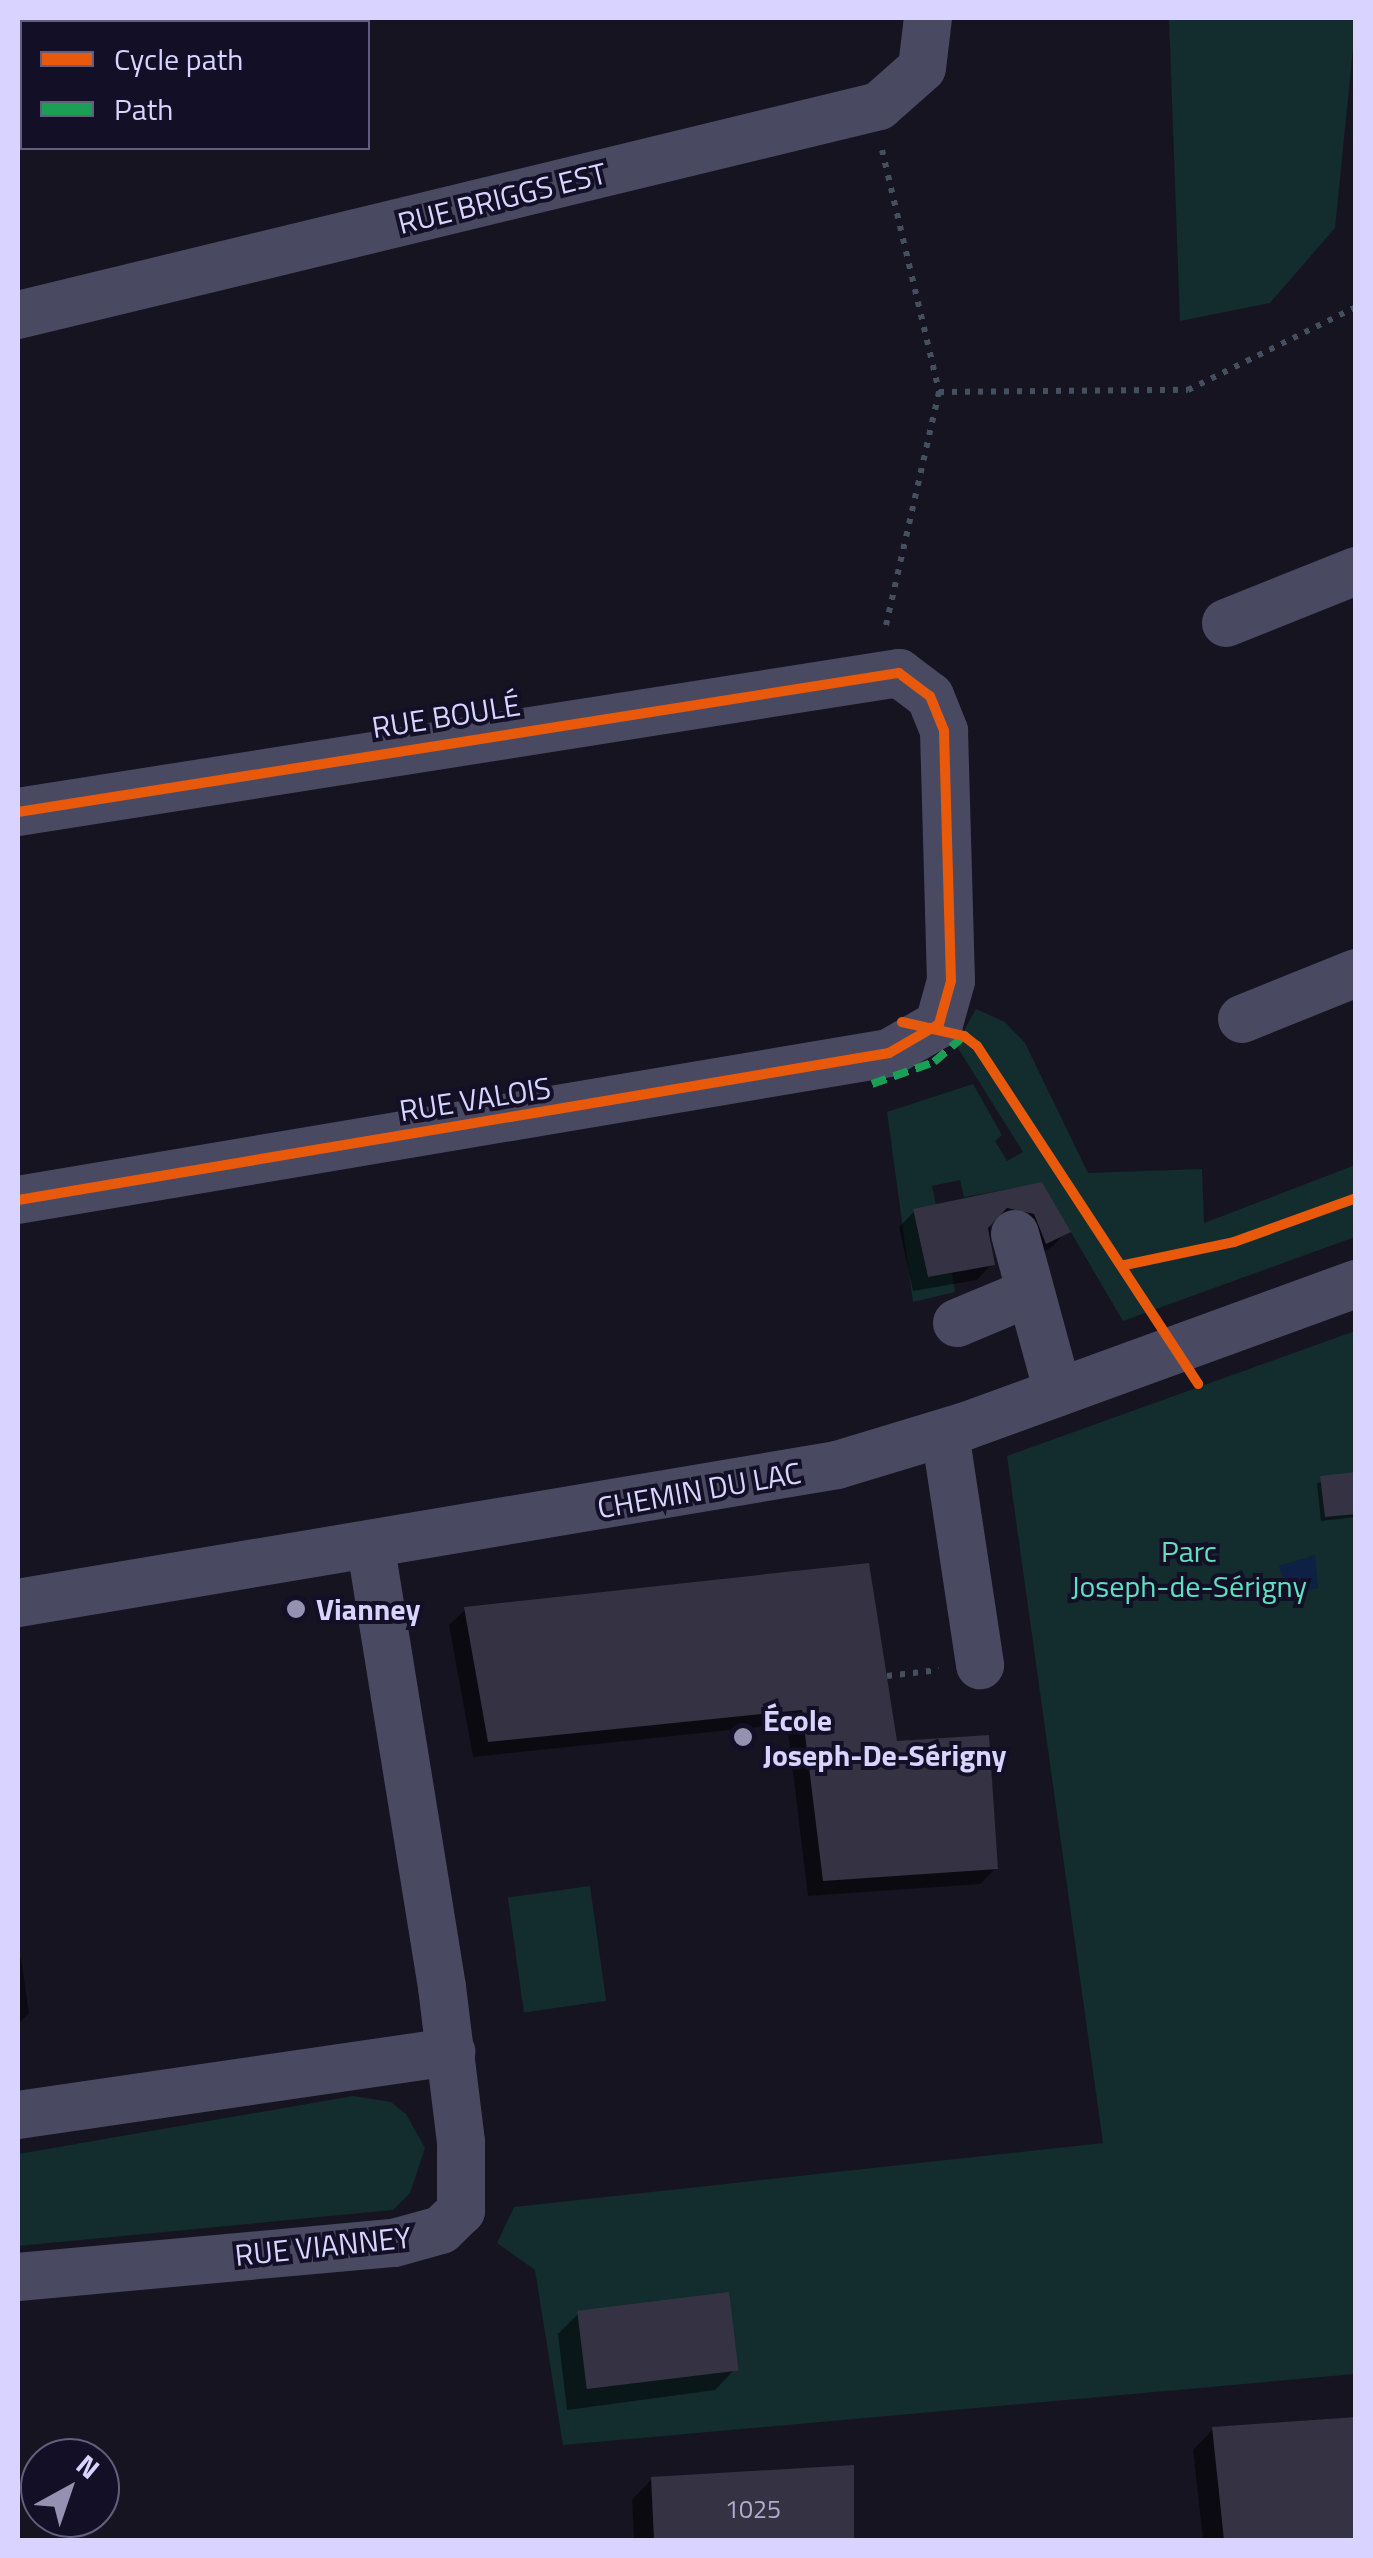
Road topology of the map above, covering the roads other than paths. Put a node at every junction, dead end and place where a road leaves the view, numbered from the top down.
1 (928, 18) edge
2 (18, 316) edge
3 (1356, 570) edge
4 (1226, 623) dead end
5 (883, 656) joint
6 (18, 812) edge
7 (1356, 973) edge
8 (1242, 1020) dead end
9 (18, 1200) edge
10 (1015, 1234) dead end
11 (1356, 1284) edge
12 (1028, 1294) junction
13 (956, 1324) dead end
14 (1058, 1392) junction
15 (945, 1432) junction
16 (371, 1547) junction
17 (18, 1603) edge
18 (980, 1664) dead end
19 (450, 2052) junction
20 (18, 2114) edge
21 (18, 2277) edge

1 - 2 street, RUE BRIGGS EST
3 - 4 street
5 - 6 street, RUE BOULÉ
5 - 9 street, RUE VALOIS
7 - 8 street
10 - 12 street
11 - 14 street, CHEMIN DU LAC
12 - 13 street
12 - 14 street
14 - 15 street, CHEMIN DU LAC
15 - 16 street, CHEMIN DU LAC
15 - 18 street
16 - 17 street, CHEMIN DU LAC
16 - 19 street, RUE VIANNEY
19 - 20 street
19 - 21 street, RUE VIANNEY

